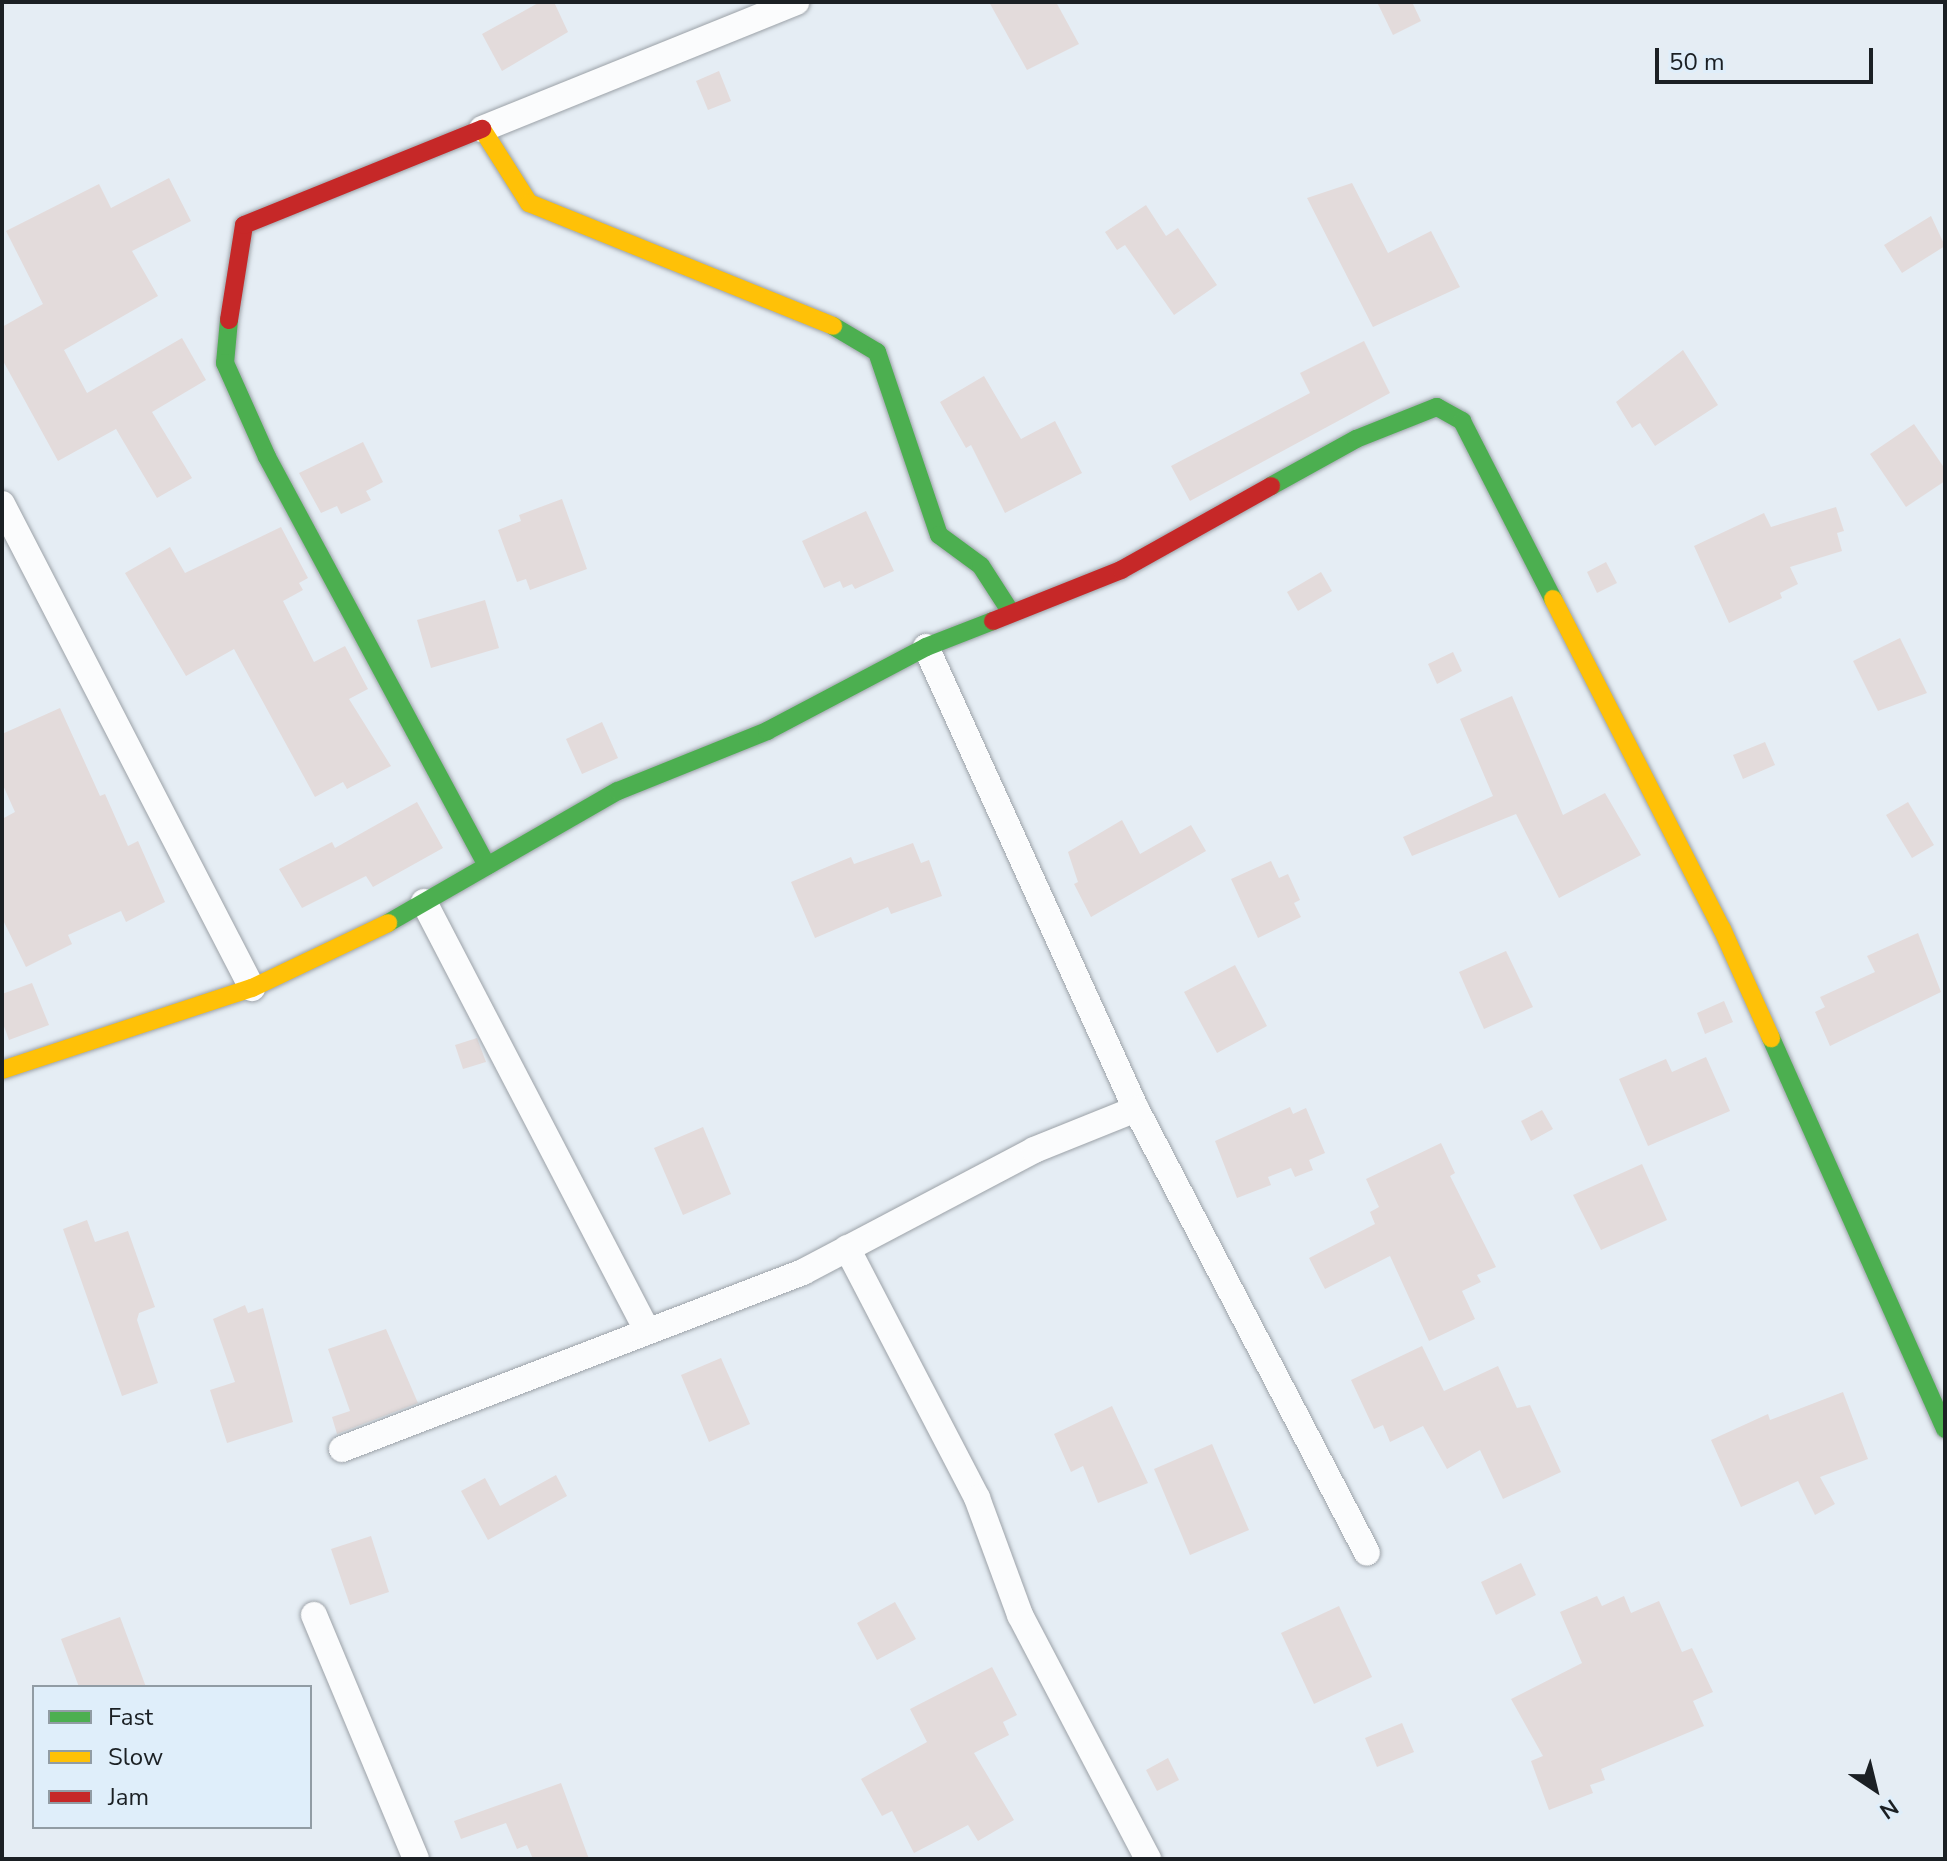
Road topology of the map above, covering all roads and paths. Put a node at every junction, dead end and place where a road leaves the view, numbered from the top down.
1 (796, 2) edge
2 (482, 129) junction
3 (2, 504) edge
4 (1010, 611) junction
5 (926, 647) junction
6 (487, 865) junction
7 (424, 902) junction
8 (252, 988) junction
9 (2, 1070) edge
10 (1136, 1109) junction
11 (847, 1248) junction
12 (647, 1330) junction
13 (1945, 1429) edge
14 (342, 1449) dead end
15 (1367, 1552) dead end
16 (314, 1615) dead end
17 (416, 1859) edge
18 (1148, 1859) edge

1 - 2 street
2 - 4 street
2 - 6 street
3 - 8 street
4 - 5 street
4 - 13 street
5 - 6 street
5 - 10 street
6 - 7 street
7 - 8 street
7 - 12 street
8 - 9 street
10 - 11 street
10 - 15 street
11 - 12 street
11 - 18 street
12 - 14 street
16 - 17 street

